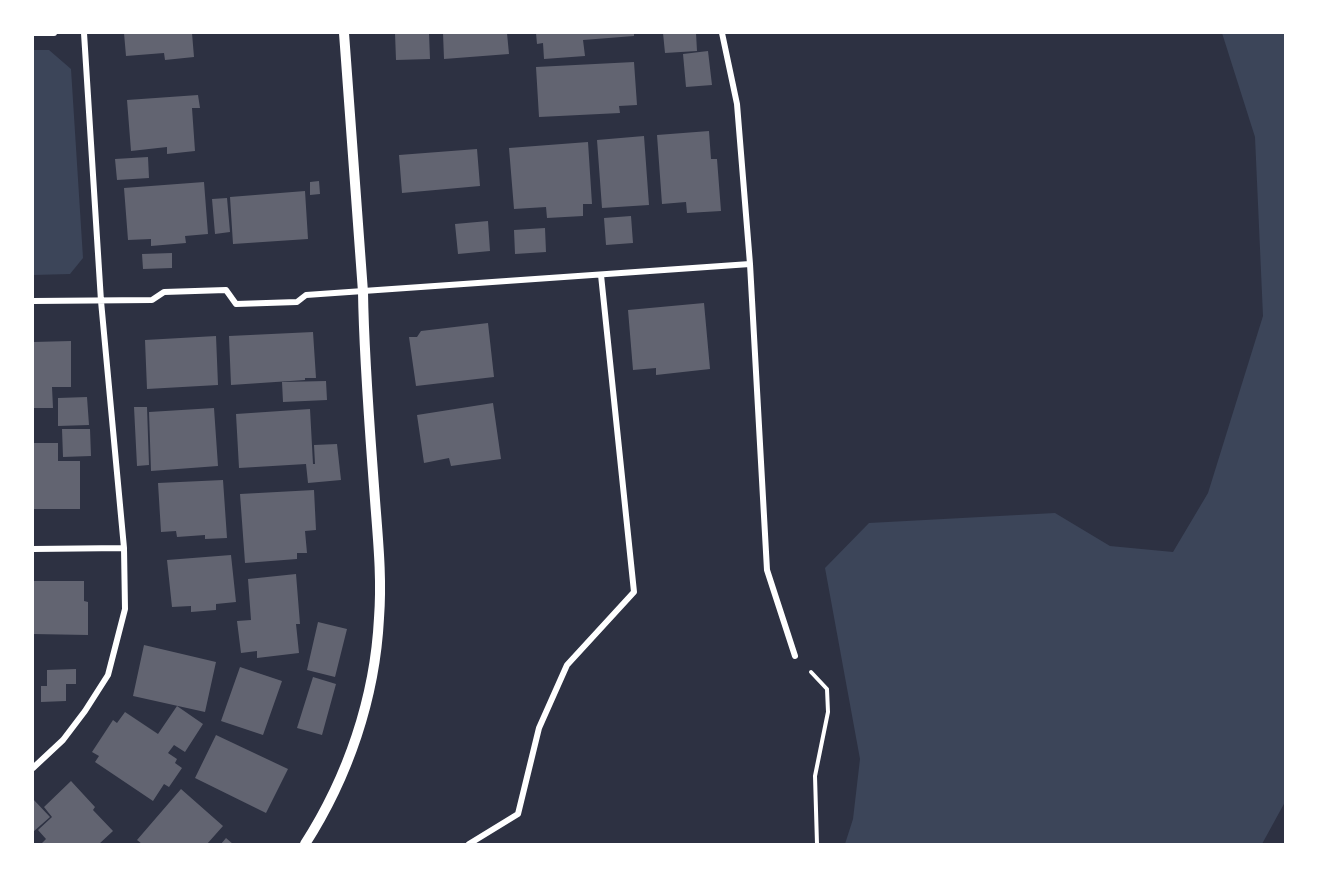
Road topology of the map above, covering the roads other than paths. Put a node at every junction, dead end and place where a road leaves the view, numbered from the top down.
1 (33, 33) edge
2 (54, 33) edge
3 (84, 33) edge
4 (344, 33) edge
5 (722, 33) edge
6 (750, 264) junction
7 (601, 275) junction
8 (363, 291) junction
9 (33, 301) edge
10 (101, 301) junction
11 (124, 548) junction
12 (33, 549) edge
13 (795, 656) road end
14 (33, 768) edge
15 (304, 844) edge
16 (469, 844) edge

1 - 2 street
3 - 10 street
4 - 8 street
5 - 6 street
6 - 7 street
6 - 13 street
7 - 8 street
7 - 16 street
8 - 10 street
8 - 15 street
9 - 10 street
10 - 11 street
11 - 12 street
11 - 14 street

